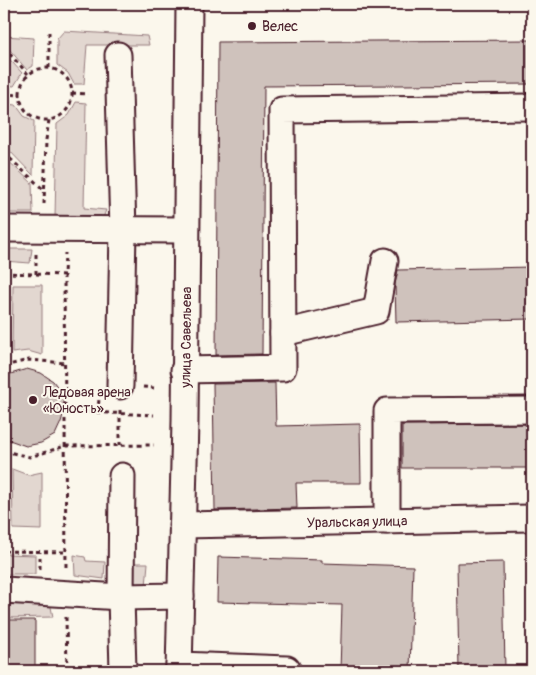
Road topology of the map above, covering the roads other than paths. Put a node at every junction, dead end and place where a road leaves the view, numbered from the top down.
1 (189, 4) edge
2 (118, 55) dead end
3 (532, 107) edge
4 (4, 229) edge
5 (123, 230) junction
6 (186, 230) junction
7 (385, 261) dead end
8 (283, 333) junction
9 (184, 370) junction
10 (120, 386) dead end
11 (532, 410) edge
12 (122, 476) dead end
13 (532, 518) edge
14 (387, 521) junction
15 (182, 525) junction
16 (4, 590) edge
17 (181, 596) junction
18 (121, 597) junction
19 (179, 668) edge
20 (123, 671) edge
21 (287, 671) edge

1 - 6 street, улица Савельева
2 - 5 street
3 - 8 street
4 - 5 street
5 - 6 street
5 - 10 street
6 - 9 street, улица Савельева
7 - 8 street
8 - 9 street
9 - 15 street, улица Савельева
11 - 14 street
12 - 18 street
13 - 14 street, Уральская улица
14 - 15 street, Уральская улица
15 - 17 street, улица Савельева
16 - 18 street
17 - 18 street
17 - 19 street, улица Савельева
18 - 20 street
19 - 21 street

